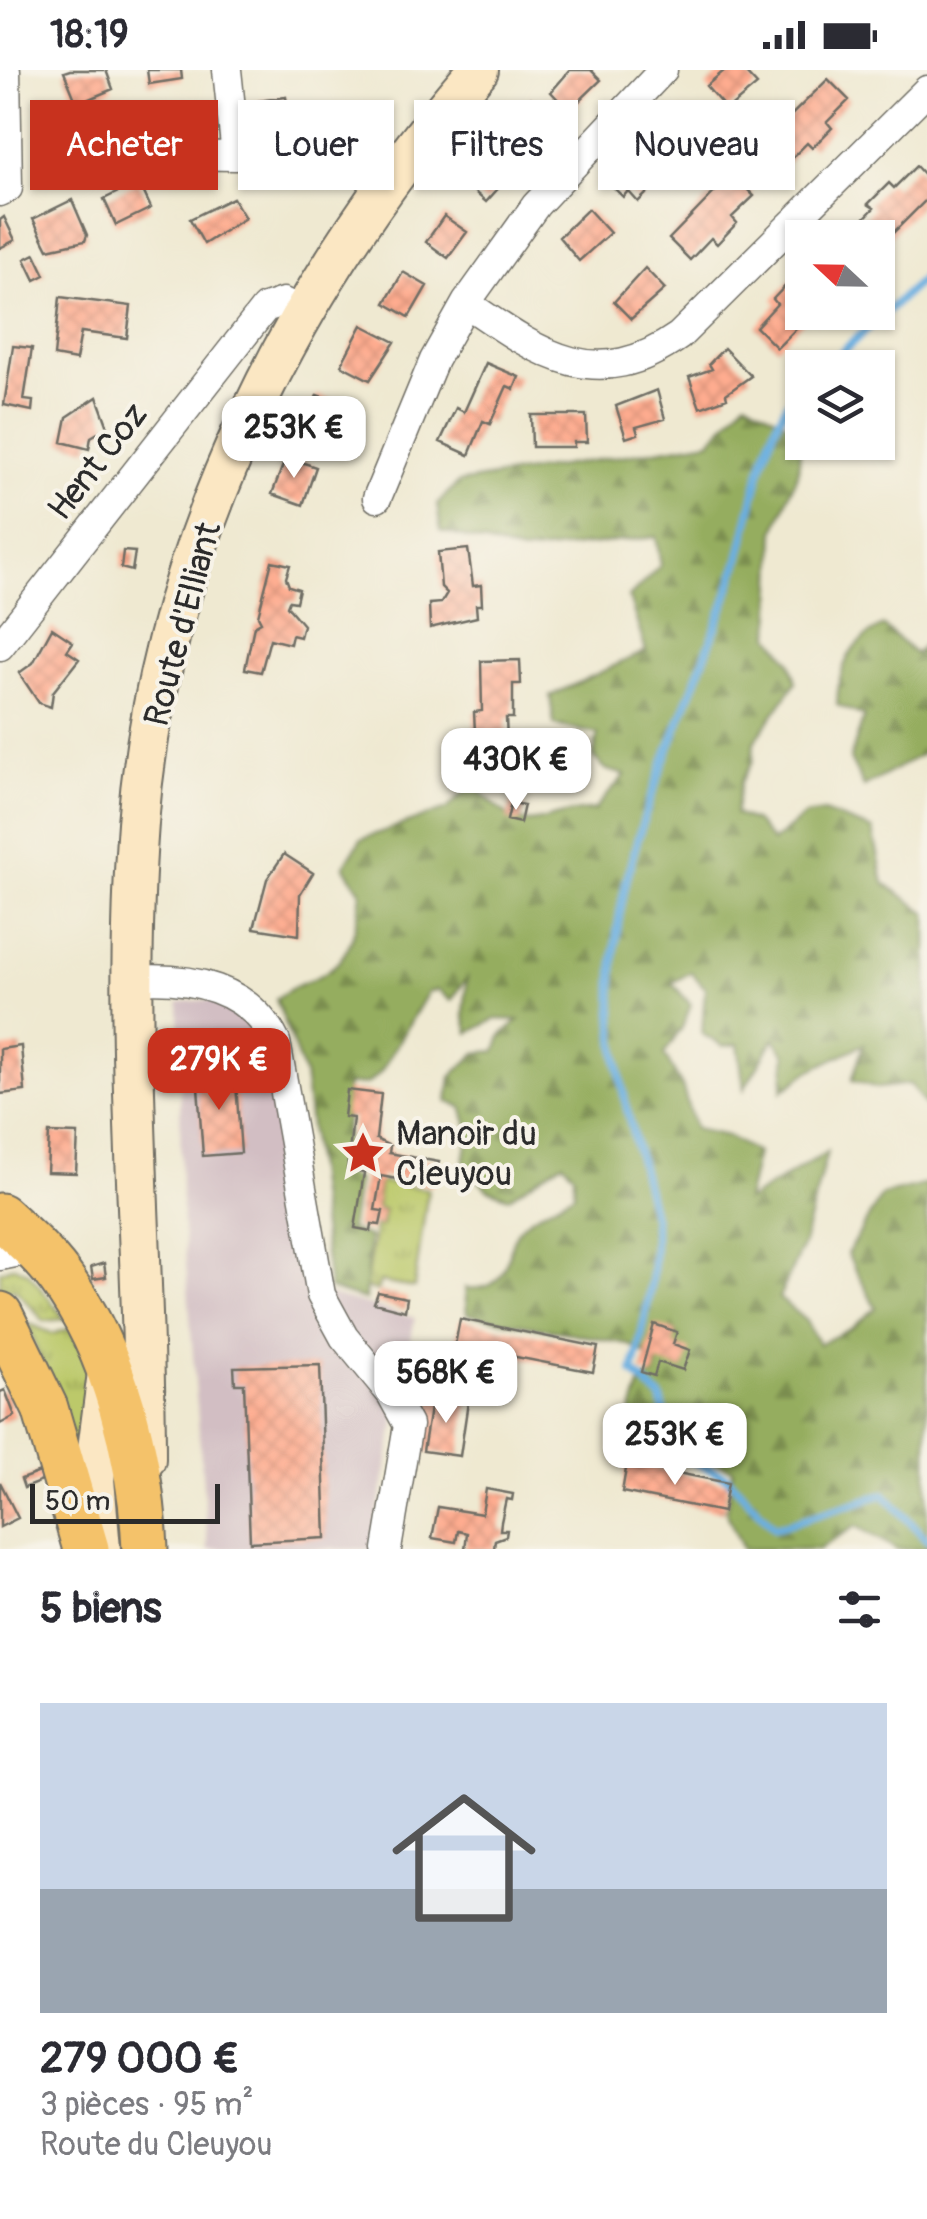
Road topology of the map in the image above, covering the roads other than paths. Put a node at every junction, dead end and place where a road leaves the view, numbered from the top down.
1 (6, 70) edge
2 (227, 70) edge
3 (478, 70) edge
4 (662, 70) edge
5 (927, 90) edge
6 (218, 156) edge
7 (0, 192) edge
8 (466, 303) junction
9 (304, 311) junction
10 (378, 498) dead end
11 (0, 646) edge
12 (135, 980) junction
13 (0, 1216) edge
14 (18, 1252) edge
15 (138, 1254) junction
16 (0, 1315) edge
17 (108, 1368) junction
18 (428, 1377) dead end
19 (386, 1387) junction
20 (145, 1540) edge
21 (86, 1549) edge
22 (100, 1549) edge
23 (386, 1549) edge

1 - 7 street
2 - 6 street
3 - 9 street, Route d'Elliant
4 - 8 street
5 - 8 street
8 - 10 street
9 - 11 street, Hent Coz
9 - 12 street, Route d'Elliant
12 - 15 street, Route d'Elliant
12 - 19 street
13 - 14 main road
14 - 17 main road
15 - 17 street, Route d'Elliant
15 - 20 street, Route d'Elliant
16 - 21 main road
17 - 20 main road
17 - 22 street, Route d'Elliant
18 - 19 street
19 - 23 street

